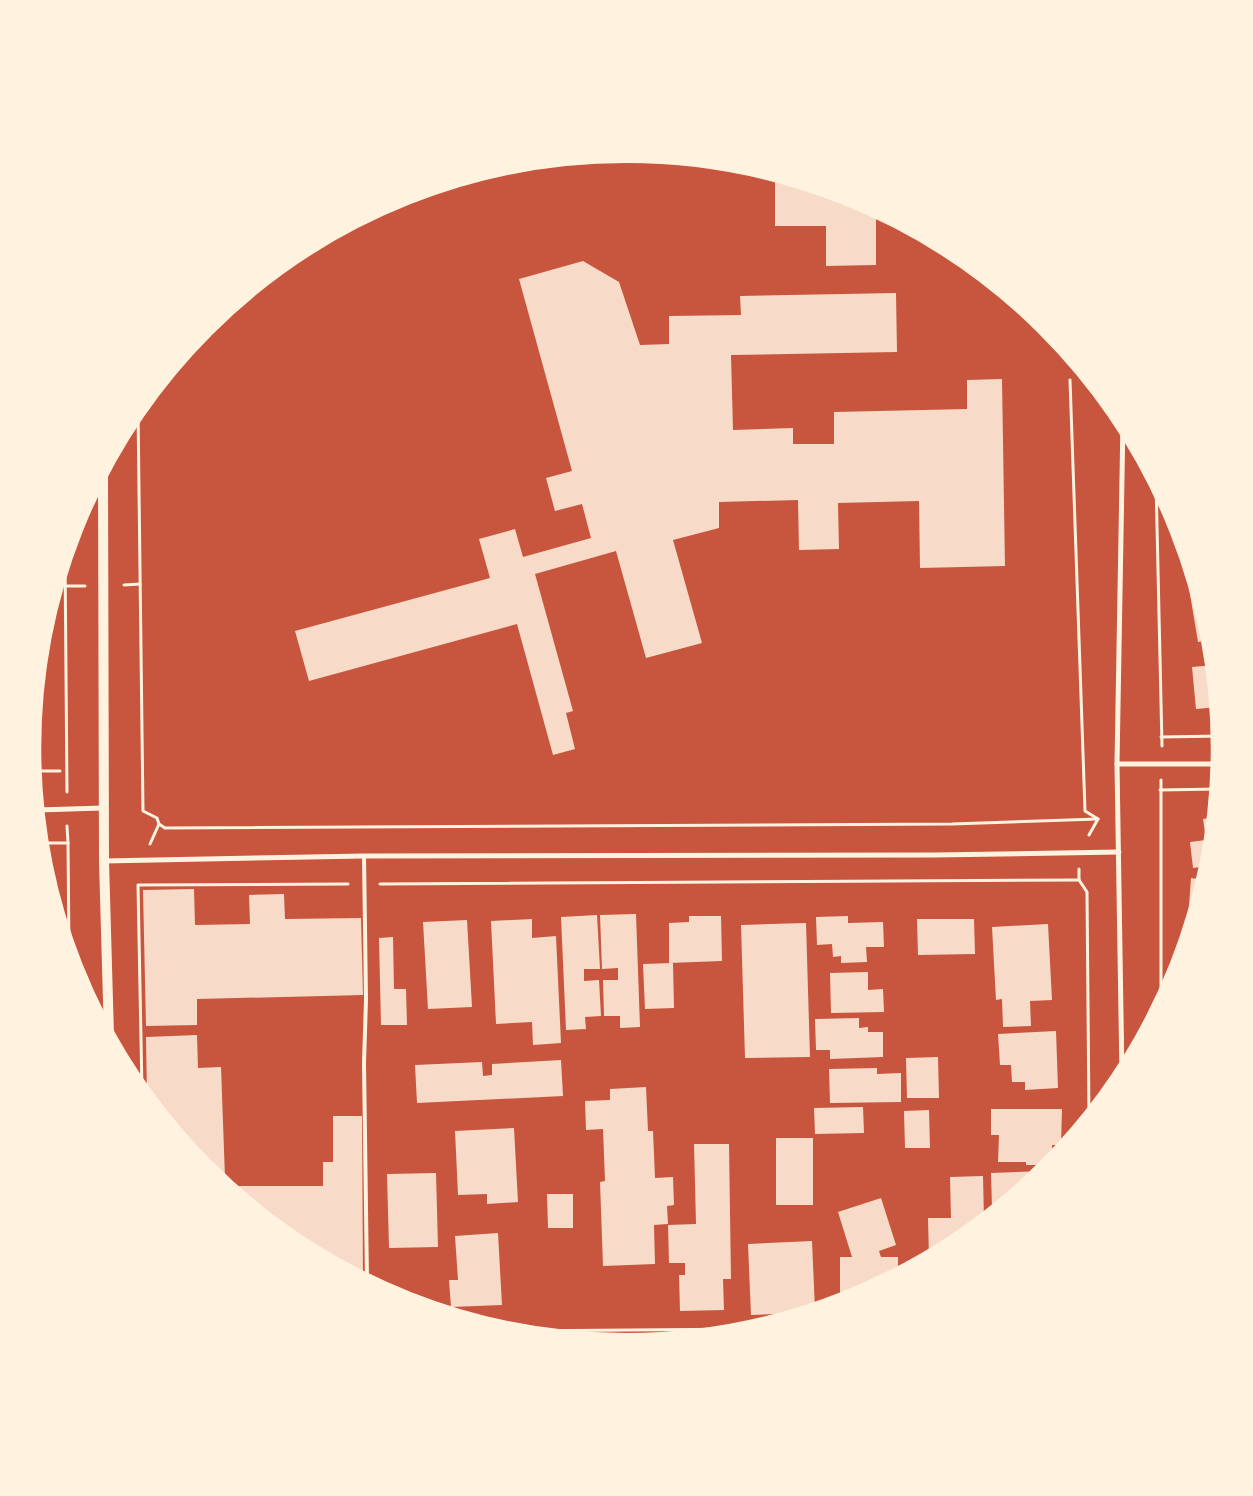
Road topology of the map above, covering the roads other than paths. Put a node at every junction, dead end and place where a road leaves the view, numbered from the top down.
1 (1123, 436) edge
2 (103, 484) edge
3 (1117, 764) junction
4 (1213, 764) edge
5 (104, 808) junction
6 (43, 810) edge
7 (1119, 852) junction
8 (364, 856) junction
9 (104, 861) junction
10 (109, 1022) edge
11 (1122, 1061) edge
12 (367, 1274) edge

1 - 3 street
2 - 5 main road
3 - 4 street
3 - 7 street
5 - 6 street
5 - 9 main road
7 - 8 street
7 - 11 street
8 - 9 street
8 - 12 lane
9 - 10 main road

